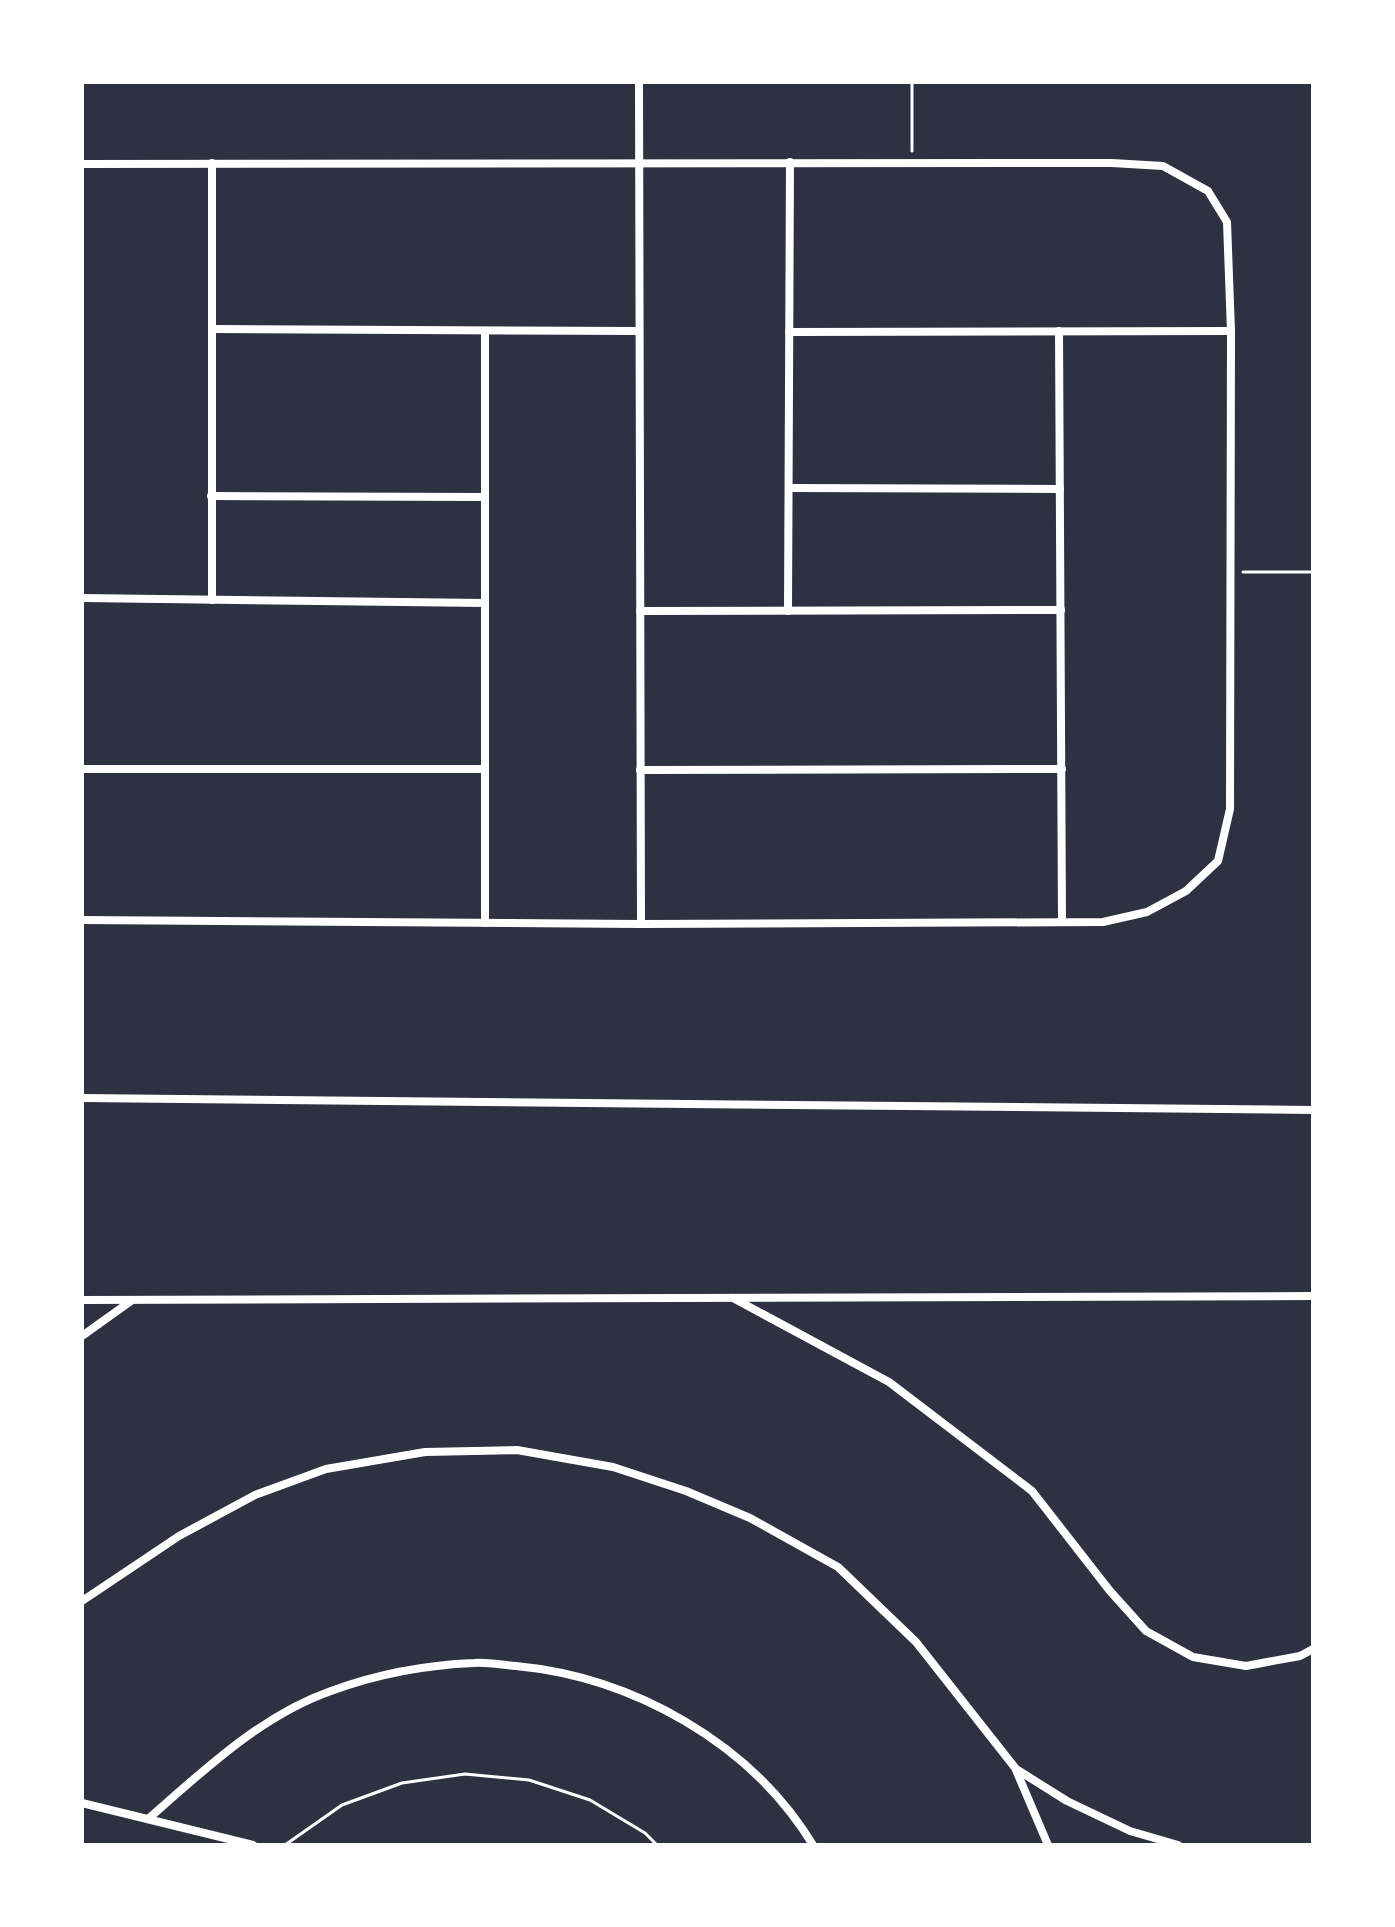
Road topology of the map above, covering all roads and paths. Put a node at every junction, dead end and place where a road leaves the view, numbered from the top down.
1 (639, 82) edge
2 (912, 82) edge
3 (639, 162) junction
4 (790, 162) junction
5 (912, 162) junction
6 (212, 163) junction
7 (82, 164) edge
8 (212, 329) junction
9 (485, 331) junction
10 (639, 331) junction
11 (1059, 331) junction
12 (1231, 331) junction
13 (789, 332) junction
14 (789, 488) junction
15 (1060, 489) junction
16 (211, 496) junction
17 (485, 497) junction
18 (1231, 572) junction
19 (1313, 572) edge
20 (82, 598) edge
21 (212, 600) junction
22 (485, 603) junction
23 (1061, 610) junction
24 (640, 611) junction
25 (788, 611) junction
26 (82, 769) edge
27 (485, 769) junction
28 (1062, 769) junction
29 (640, 770) junction
30 (82, 920) edge
31 (1062, 922) junction
32 (485, 923) junction
33 (641, 924) junction
34 (82, 1098) edge
35 (1313, 1110) edge
36 (730, 1296) junction
37 (1313, 1296) edge
38 (82, 1300) edge
39 (131, 1301) junction
40 (82, 1336) edge
41 (82, 1601) edge
42 (1313, 1649) edge
43 (1016, 1769) junction
44 (82, 1803) edge
45 (148, 1819) junction
46 (253, 1845) edge
47 (285, 1845) edge
48 (657, 1845) edge
49 (813, 1845) edge
50 (1048, 1845) edge
51 (1178, 1845) edge

1 - 3 street
2 - 5 path
3 - 4 street
3 - 6 street
3 - 10 street
4 - 5 street
4 - 13 street
5 - 12 street
6 - 7 street
6 - 8 street
8 - 9 street
8 - 16 street
9 - 10 street
9 - 17 street
10 - 24 street
11 - 12 street
11 - 13 street
11 - 15 street
12 - 18 street
13 - 14 street
14 - 15 street
14 - 25 street
15 - 23 street
16 - 17 street
16 - 21 street
17 - 22 street
18 - 19 path
18 - 31 street
20 - 21 street
21 - 22 street
22 - 27 street
23 - 25 street
23 - 28 street
24 - 25 street
24 - 29 street
26 - 27 street
27 - 32 street
28 - 29 street
28 - 31 street
29 - 33 street
30 - 32 street
31 - 33 street
32 - 33 street
34 - 35 street
36 - 37 street
36 - 39 street
36 - 42 street
38 - 39 street
39 - 40 street
41 - 43 street
43 - 50 street
43 - 51 street
44 - 45 street
45 - 46 street
45 - 49 street
47 - 48 path

